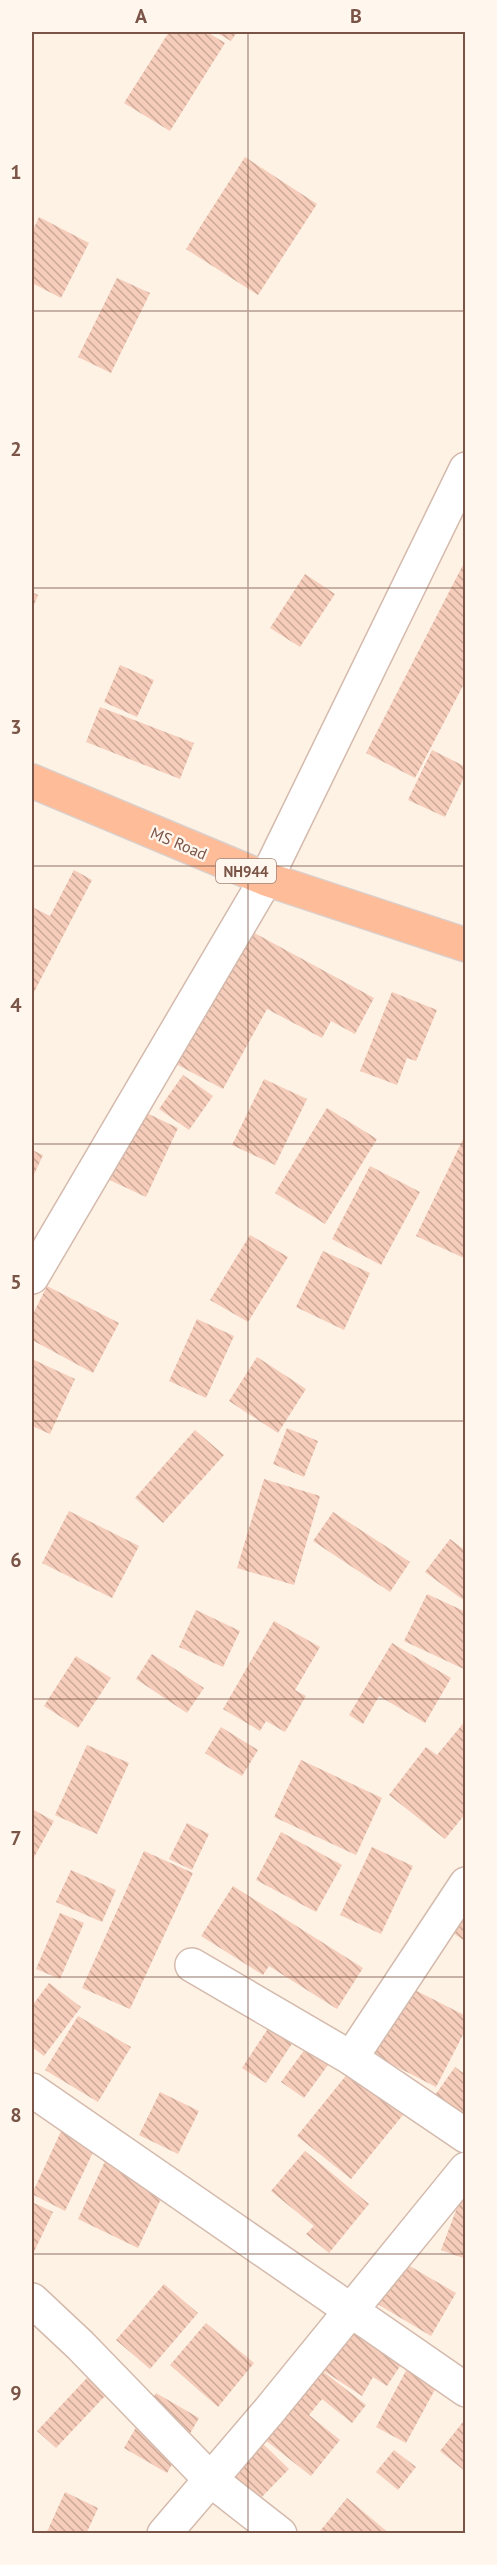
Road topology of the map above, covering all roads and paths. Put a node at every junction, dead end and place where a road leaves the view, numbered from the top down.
1 (465, 468) edge
2 (32, 781) edge
3 (266, 879) junction
4 (465, 945) edge
5 (32, 1277) edge
6 (465, 1884) edge
7 (192, 1965) dead end
8 (351, 2058) junction
9 (32, 2090) edge
10 (465, 2136) edge
11 (465, 2169) edge
12 (32, 2301) edge
13 (350, 2310) junction
14 (465, 2390) edge
15 (212, 2480) junction
16 (164, 2534) edge
17 (279, 2534) edge

1 - 3 street
2 - 3 highway, MS Road / NH944
3 - 4 highway, MS Road / NH944
3 - 5 street
6 - 8 street
7 - 8 street
8 - 10 street
9 - 13 street
11 - 13 street
12 - 15 street
13 - 14 street
13 - 15 street
15 - 16 street
15 - 17 street

